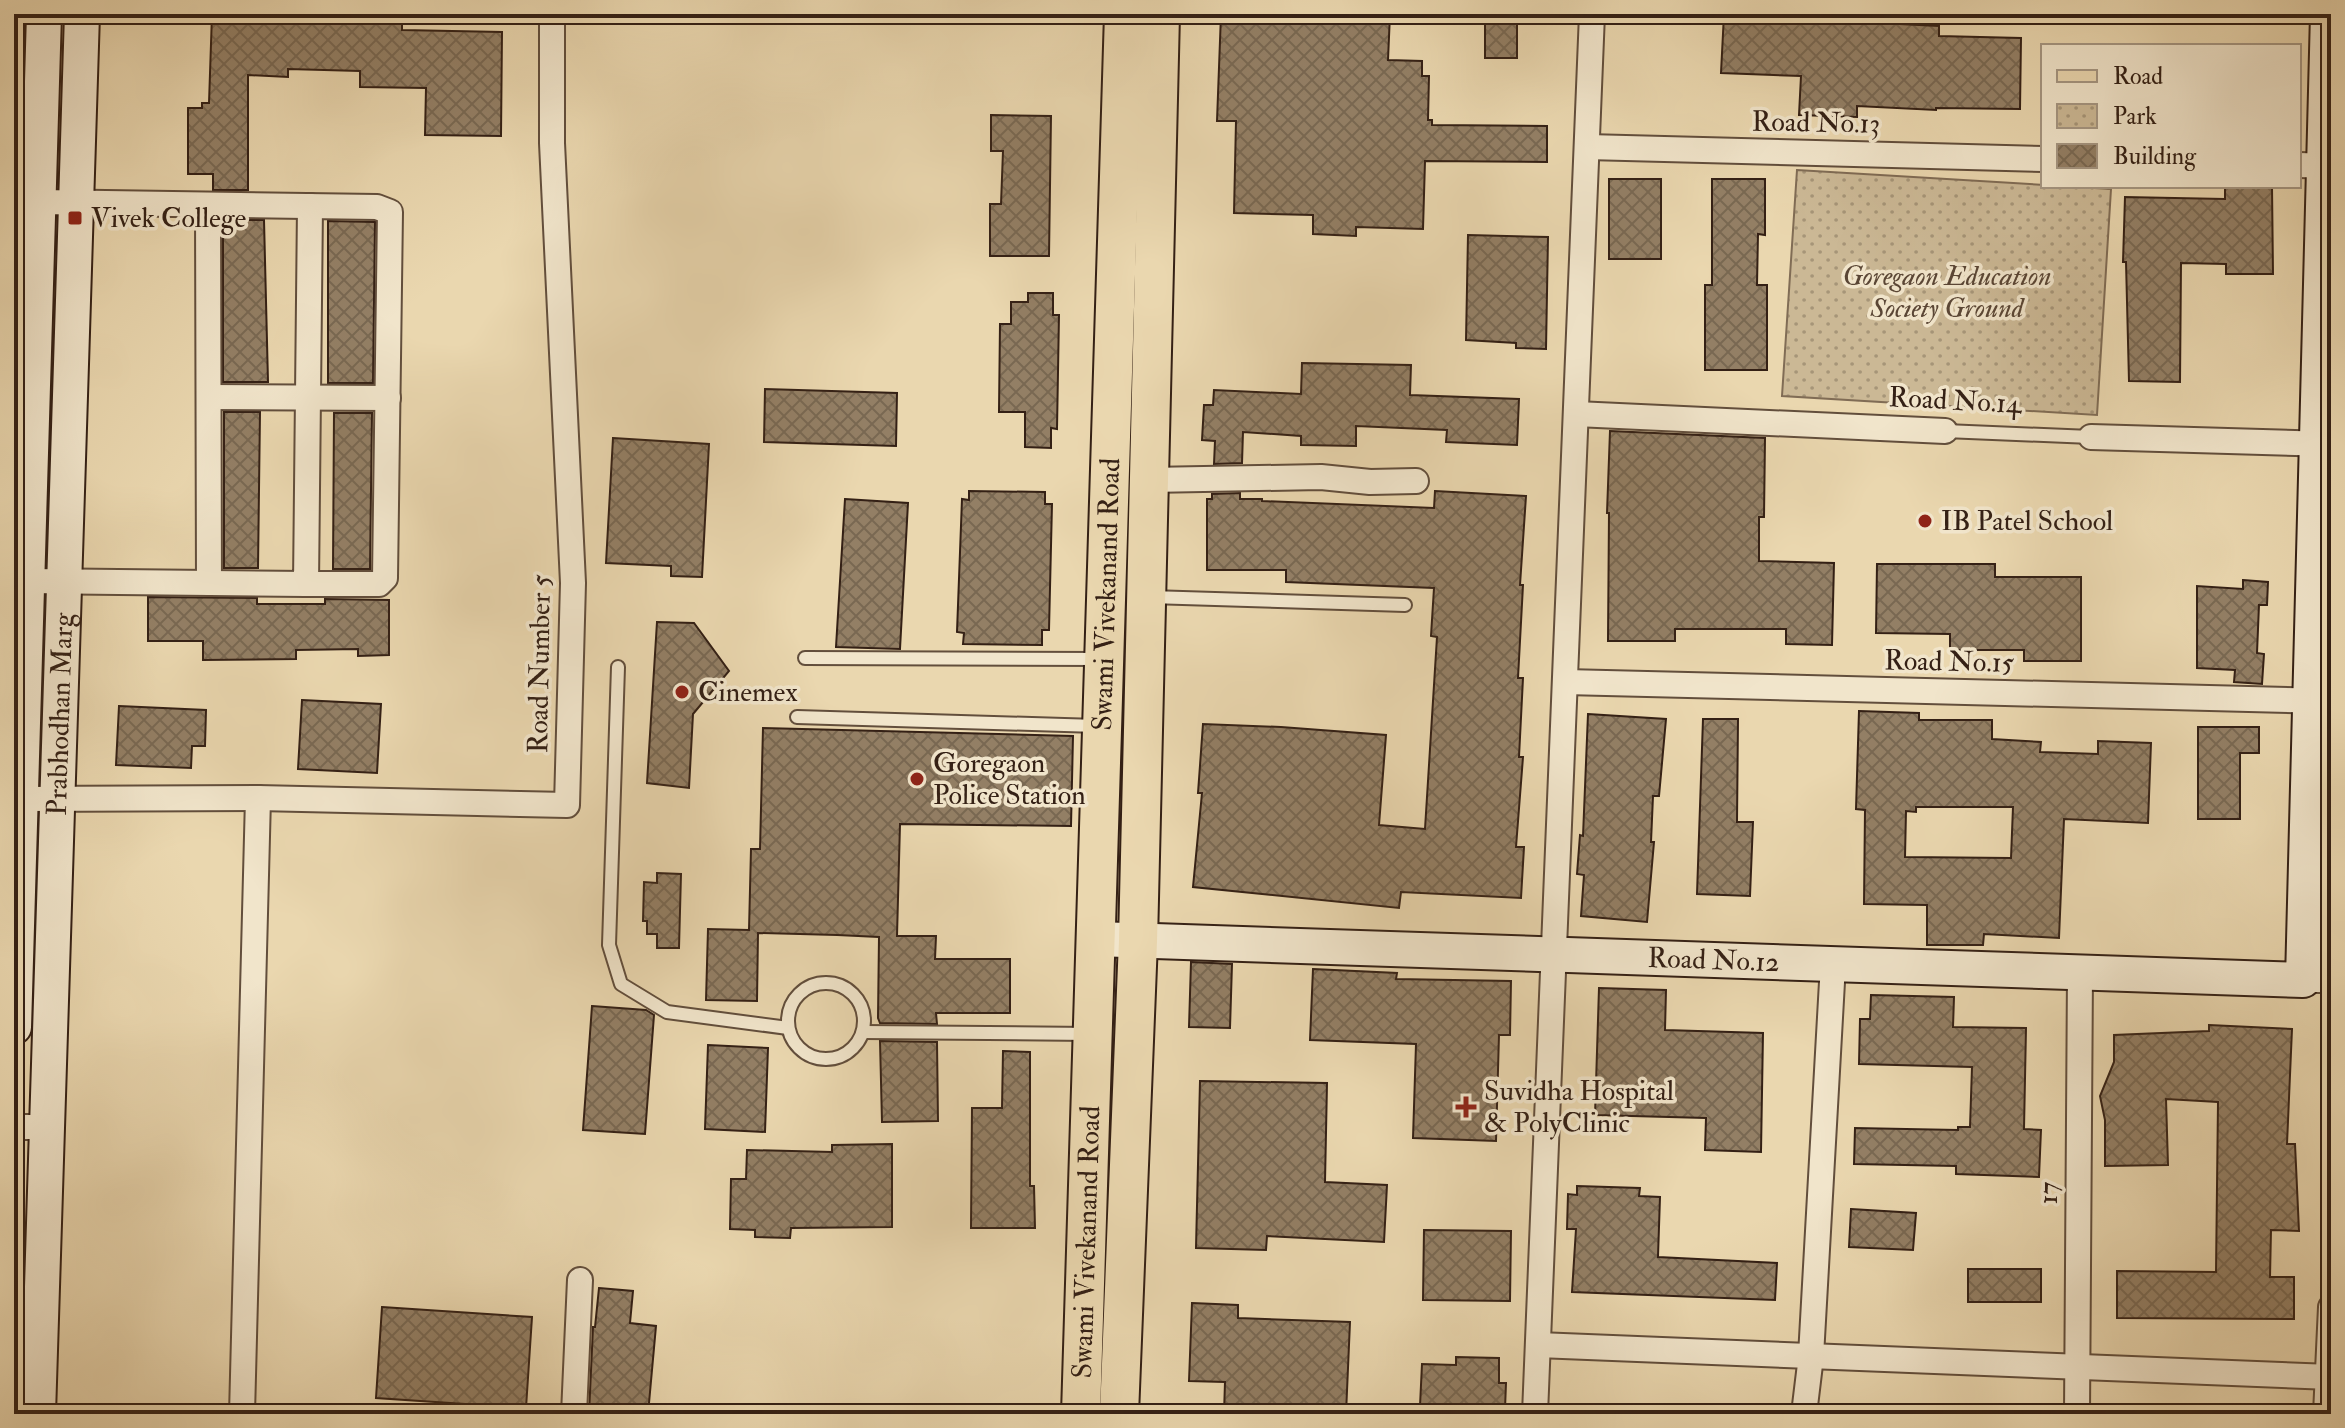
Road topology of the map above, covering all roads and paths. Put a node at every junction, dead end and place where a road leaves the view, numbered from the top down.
1 (44, 14) edge
2 (82, 14) edge
3 (552, 14) edge
4 (1124, 14) edge
5 (1160, 14) edge
6 (1592, 14) edge
7 (2328, 14) edge
8 (42, 73) junction
9 (80, 74) junction
10 (1587, 147) junction
11 (2041, 159) edge
12 (2318, 166) edge
13 (39, 202) junction
14 (76, 203) junction
15 (208, 205) junction
16 (310, 206) junction
17 (209, 397) junction
18 (309, 397) junction
19 (388, 398) junction
20 (1576, 414) junction
21 (1945, 431) joint
22 (2091, 437) joint
23 (2324, 444) edge
24 (30, 472) junction
25 (66, 473) junction
26 (1149, 480) junction
27 (1416, 481) dead end
28 (27, 581) junction
29 (64, 582) junction
30 (209, 583) junction
31 (306, 584) junction
32 (1147, 597) junction
33 (1405, 605) dead end
34 (805, 658) dead end
35 (1105, 659) junction
36 (618, 667) dead end
37 (1565, 682) junction
38 (2321, 701) edge
39 (797, 717) dead end
40 (1102, 726) junction
41 (258, 798) junction
42 (21, 799) junction
43 (57, 800) junction
44 (1096, 939) junction
45 (1138, 941) junction
46 (1554, 955) junction
47 (1833, 964) junction
48 (2080, 973) junction
49 (2317, 980) edge
50 (14, 1027) edge
51 (788, 1028) junction
52 (864, 1032) junction
53 (1093, 1034) junction
54 (30, 1127) edge
55 (580, 1280) dead end
56 (2331, 1307) edge
57 (1538, 1345) junction
58 (1811, 1356) junction
59 (2077, 1367) junction
60 (2329, 1377) edge
61 (38, 1414) edge
62 (242, 1414) edge
63 (574, 1414) edge
64 (1081, 1414) edge
65 (1119, 1414) edge
66 (1535, 1414) edge
67 (1804, 1414) edge
68 (2077, 1414) edge
69 (2326, 1414) edge

1 - 8 street
2 - 9 street, Prabhodhan Marg
3 - 41 street, Road Number 5
4 - 35 main road, Swami Vivekanand Road
5 - 26 main road, Swami Vivekanand Road
6 - 10 street
7 - 12 street
8 - 9 street
8 - 13 street
9 - 14 street, Prabhodhan Marg
10 - 11 street, Road No.13
10 - 20 street
12 - 23 street
13 - 14 street
13 - 24 street
14 - 15 street
14 - 25 street, Prabhodhan Marg
15 - 16 street
15 - 17 street
16 - 18 street
16 - 19 street
17 - 18 street
17 - 30 street
18 - 19 street
18 - 31 street
19 - 31 street
20 - 21 street, Road No.14
20 - 37 street
21 - 22 lane, Road No.14
22 - 23 street, Road No.14
23 - 38 street
24 - 25 street
24 - 28 street
25 - 29 street, Prabhodhan Marg
26 - 27 street
26 - 32 main road, Swami Vivekanand Road
28 - 29 street
28 - 42 street
29 - 30 street
29 - 43 street, Prabhodhan Marg
30 - 31 street
32 - 33 lane
32 - 45 main road, Swami Vivekanand Road
34 - 35 lane
35 - 40 main road, Swami Vivekanand Road
36 - 51 lane
37 - 38 street, Road No.15
37 - 46 street
38 - 49 street
39 - 40 lane
40 - 44 main road, Swami Vivekanand Road
41 - 43 street, Road Number 5
41 - 62 street
42 - 43 street, Road Number 5
42 - 50 street
43 - 54 street, Prabhodhan Marg
44 - 45 street, Road No.12
44 - 53 main road, Swami Vivekanand Road
45 - 46 street, Road No.12
45 - 65 main road, Swami Vivekanand Road
46 - 47 street, Road No.12
46 - 57 street
47 - 48 street, Road No.12
47 - 58 street
48 - 49 street, Road No.12
48 - 59 street, 17
51 - 52 lane
51 - 52 lane
52 - 53 lane
53 - 64 main road, Swami Vivekanand Road
54 - 61 street, Prabhodhan Marg
55 - 63 street
56 - 60 street
57 - 58 street
57 - 66 street
58 - 59 street
58 - 67 street
59 - 60 street
59 - 68 street, 17
60 - 69 street

